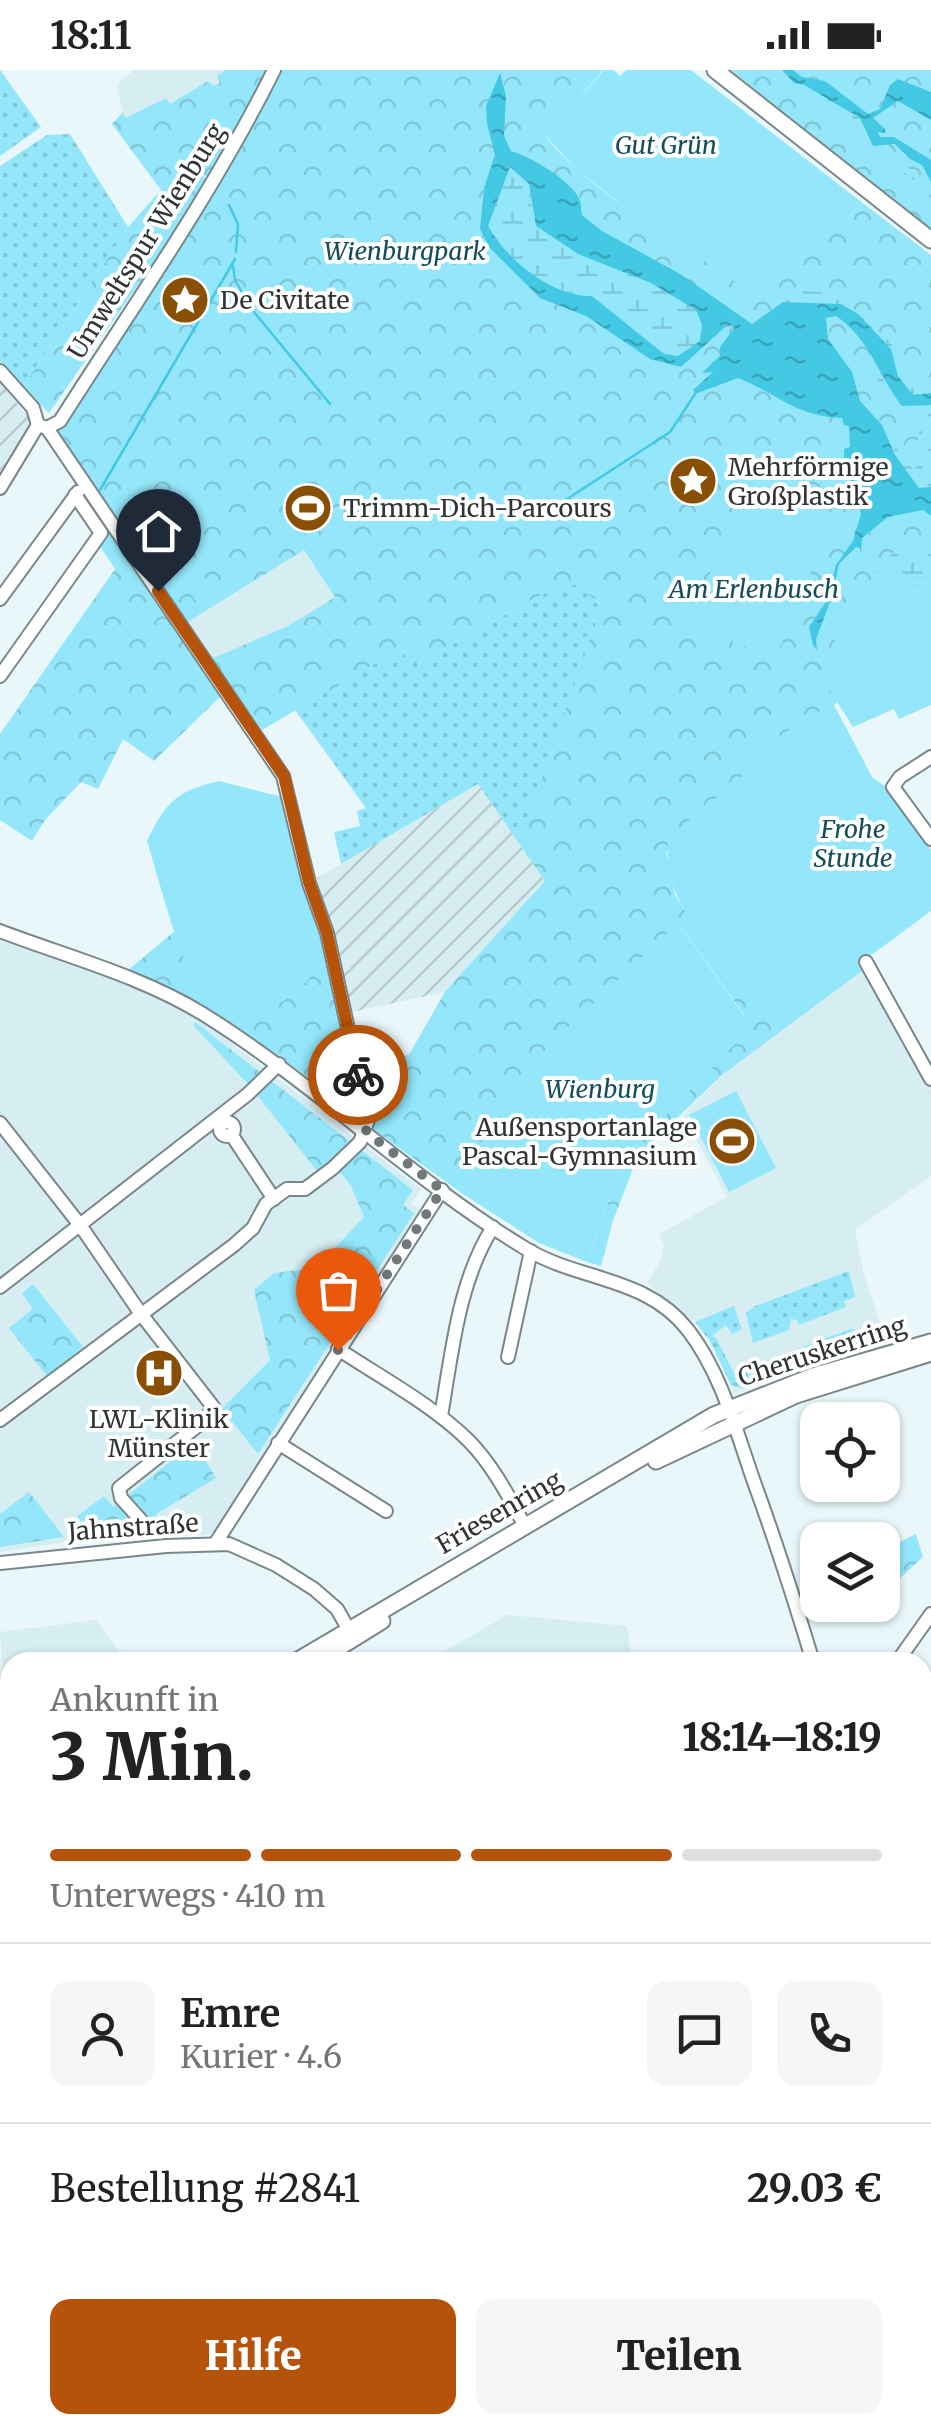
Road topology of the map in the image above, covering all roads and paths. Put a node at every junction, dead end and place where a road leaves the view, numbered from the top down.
1 (274, 70) edge
2 (714, 70) edge
3 (931, 240) edge
4 (0, 371) edge
5 (42, 426) junction
6 (88, 486) junction
7 (0, 488) edge
8 (75, 495) junction
9 (0, 598) edge
10 (0, 676) edge
11 (931, 757) edge
12 (931, 839) edge
13 (0, 932) edge
14 (866, 962) dead end
15 (279, 1064) junction
16 (931, 1079) edge
17 (0, 1123) edge
18 (225, 1125) junction
19 (366, 1132) junction
20 (442, 1190) junction
21 (274, 1198) junction
22 (80, 1224) junction
23 (493, 1227) junction
24 (530, 1252) junction
25 (0, 1287) edge
26 (141, 1314) junction
27 (931, 1342) edge
28 (338, 1350) junction
29 (931, 1353) edge
30 (508, 1357) dead end
31 (441, 1416) junction
32 (731, 1416) junction
33 (0, 1420) edge
34 (278, 1443) junction
35 (386, 1511) dead end
36 (525, 1526) junction
37 (148, 1528) dead end
38 (215, 1544) junction
39 (0, 1562) edge
40 (931, 1614) edge
41 (351, 1634) junction
42 (315, 1652) edge
43 (328, 1652) edge
44 (810, 1652) edge
45 (905, 1652) edge

1 - 5 street, Umweltspur Wienburg
2 - 3 main road
4 - 5 street
5 - 6 street
5 - 7 street, Umweltspur Wienburg
6 - 8 street
6 - 19 street
8 - 9 street
8 - 10 street
11 - 12 street
13 - 15 street
14 - 16 street
15 - 18 street
15 - 19 street
17 - 22 street
18 - 21 street
18 - 22 street
19 - 20 street
19 - 21 street
20 - 23 street
20 - 28 street
21 - 26 street
22 - 25 street
22 - 26 street
23 - 24 street
23 - 31 street
24 - 30 street
24 - 32 street
26 - 33 street
26 - 37 street
27 - 32 main road, Cheruskerring
28 - 31 street
28 - 34 street
29 - 32 main road, Cheruskerring
31 - 36 street
32 - 36 main road, Friesenring
32 - 41 main road, Friesenring
32 - 44 street
34 - 35 street
34 - 38 street
36 - 41 main road, Friesenring
38 - 39 street, Jahnstraße
38 - 41 street, Jahnstraße
40 - 45 street
41 - 42 main road, Friesenring
41 - 43 main road, Friesenring

